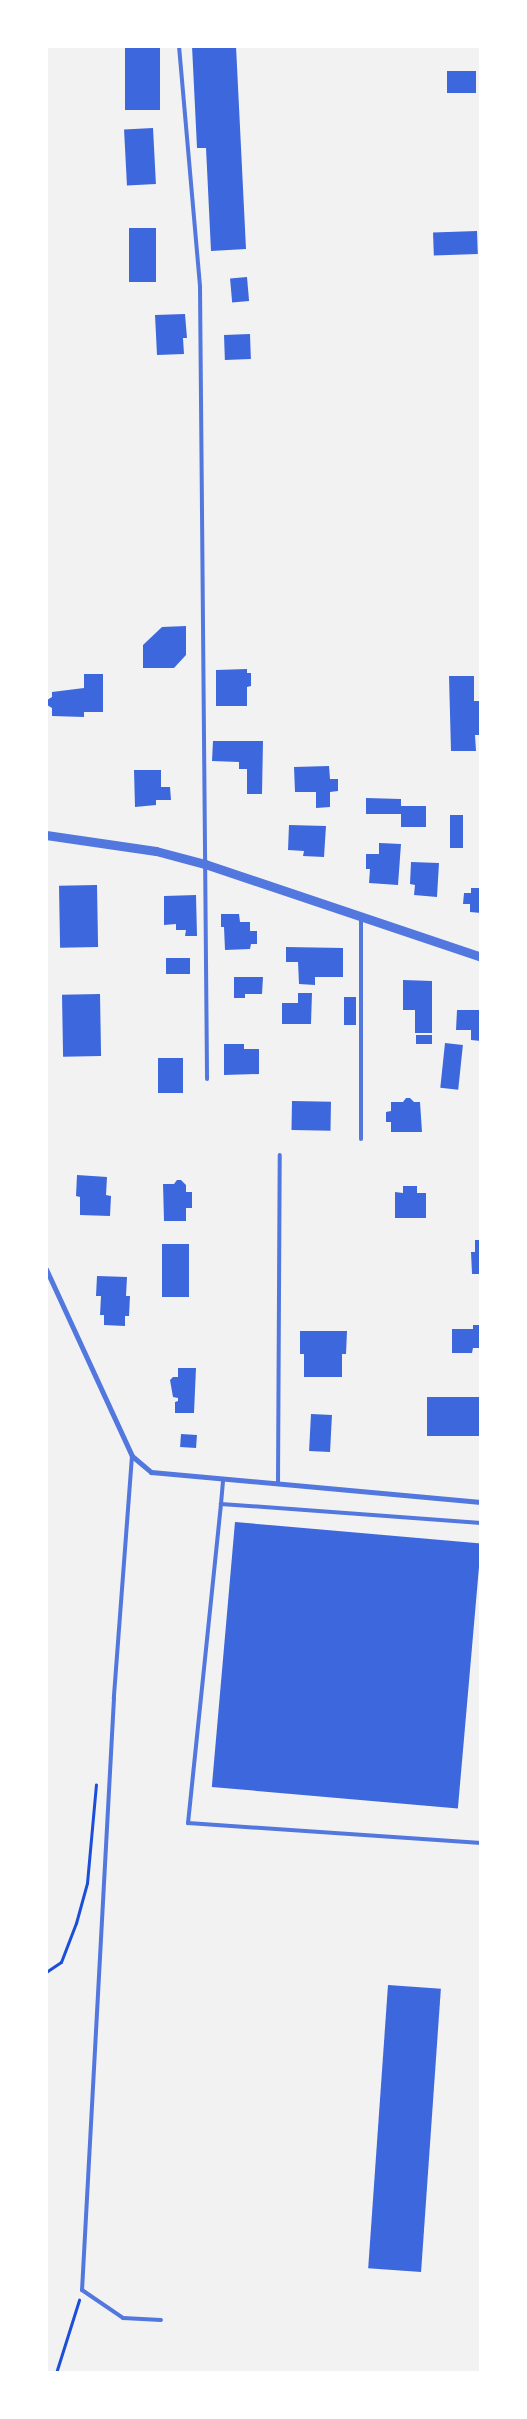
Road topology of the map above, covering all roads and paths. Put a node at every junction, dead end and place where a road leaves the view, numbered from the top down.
1 (179, 46) edge
2 (46, 834) edge
3 (204, 864) junction
4 (362, 916) junction
5 (481, 957) edge
6 (207, 1079) dead end
7 (361, 1139) dead end
8 (280, 1155) dead end
9 (46, 1269) edge
10 (132, 1456) junction
11 (223, 1479) junction
12 (278, 1484) junction
13 (481, 1502) edge
14 (221, 1504) junction
15 (481, 1523) edge
16 (481, 1843) edge
17 (87, 1883) dead end
18 (46, 1972) edge
19 (82, 2290) junction
20 (161, 2320) dead end
21 (56, 2373) edge

1 - 3 lane
2 - 3 street
3 - 4 street
3 - 6 lane
4 - 5 street
4 - 7 lane
8 - 12 lane
9 - 10 street
10 - 11 street
10 - 19 lane
11 - 12 street
11 - 14 lane
12 - 13 street
14 - 15 lane
14 - 16 lane
17 - 18 path
19 - 20 lane
19 - 21 path

